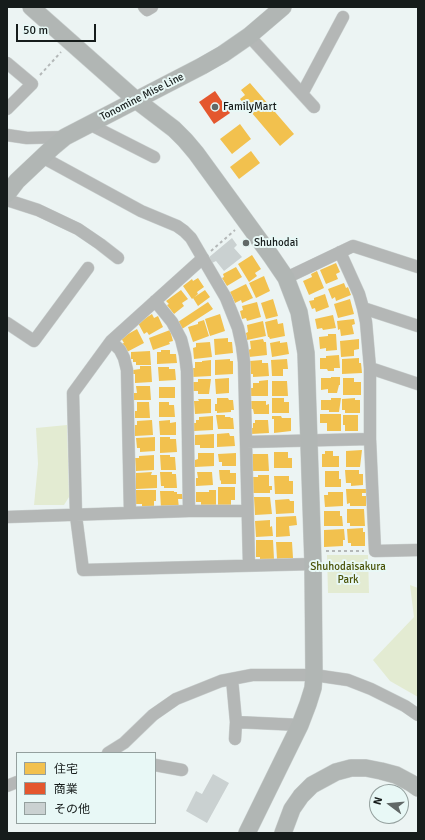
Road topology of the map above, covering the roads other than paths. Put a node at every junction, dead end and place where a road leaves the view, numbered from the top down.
1 (31, 7) edge
2 (144, 7) edge
3 (152, 7) edge
4 (283, 7) edge
5 (343, 17) dead end
6 (249, 36) junction
7 (7, 63) edge
8 (302, 94) junction
9 (136, 100) junction
10 (314, 107) dead end
11 (7, 109) edge
12 (89, 124) junction
13 (7, 135) edge
14 (65, 137) junction
15 (154, 157) dead end
16 (42, 158) junction
17 (7, 194) edge
18 (7, 200) edge
19 (340, 252) junction
20 (118, 258) dead end
21 (203, 258) junction
22 (418, 267) edge
23 (88, 268) dead end
24 (286, 278) junction
25 (155, 301) junction
26 (363, 308) junction
27 (7, 323) edge
28 (418, 326) edge
29 (111, 341) junction
30 (370, 368) junction
31 (418, 384) edge
32 (370, 439) junction
33 (246, 442) junction
34 (309, 442) junction
35 (189, 511) junction
36 (247, 511) junction
37 (130, 513) junction
38 (76, 516) junction
39 (7, 518) edge
40 (418, 550) edge
41 (313, 558) junction
42 (249, 565) junction
43 (314, 675) junction
44 (232, 679) junction
45 (418, 715) edge
46 (236, 722) junction
47 (300, 725) junction
48 (235, 740) dead end
49 (116, 751) edge
50 (156, 765) edge
51 (182, 770) dead end
52 (418, 788) edge
53 (247, 833) edge
54 (283, 833) edge

1 - 9 street
2 - 3 street
4 - 6 street, Tonomine Mise Line
5 - 8 street
6 - 8 street
6 - 9 street, Tonomine Mise Line
7 - 11 street
8 - 10 street
9 - 12 street, Tonomine Mise Line
9 - 24 street
12 - 14 street, Tonomine Mise Line
12 - 15 street
13 - 14 street
14 - 16 street, Tonomine Mise Line
16 - 17 street, Tonomine Mise Line
16 - 21 street
18 - 20 street
19 - 22 street
19 - 24 street
19 - 26 street
21 - 25 street
21 - 33 street
23 - 27 street
24 - 34 street
25 - 29 street
25 - 35 street
26 - 28 street
26 - 30 street
29 - 37 street
29 - 38 street
30 - 31 street
30 - 32 street
32 - 34 street
32 - 40 street
33 - 34 street
33 - 36 street
34 - 41 street
35 - 36 street
35 - 37 street
36 - 42 street
37 - 38 street
38 - 39 street
38 - 42 street
41 - 42 street
41 - 43 street
43 - 44 street
43 - 45 street
43 - 47 street
44 - 46 street
44 - 49 street
46 - 47 street
46 - 48 street
47 - 53 street
50 - 51 street
52 - 54 street

